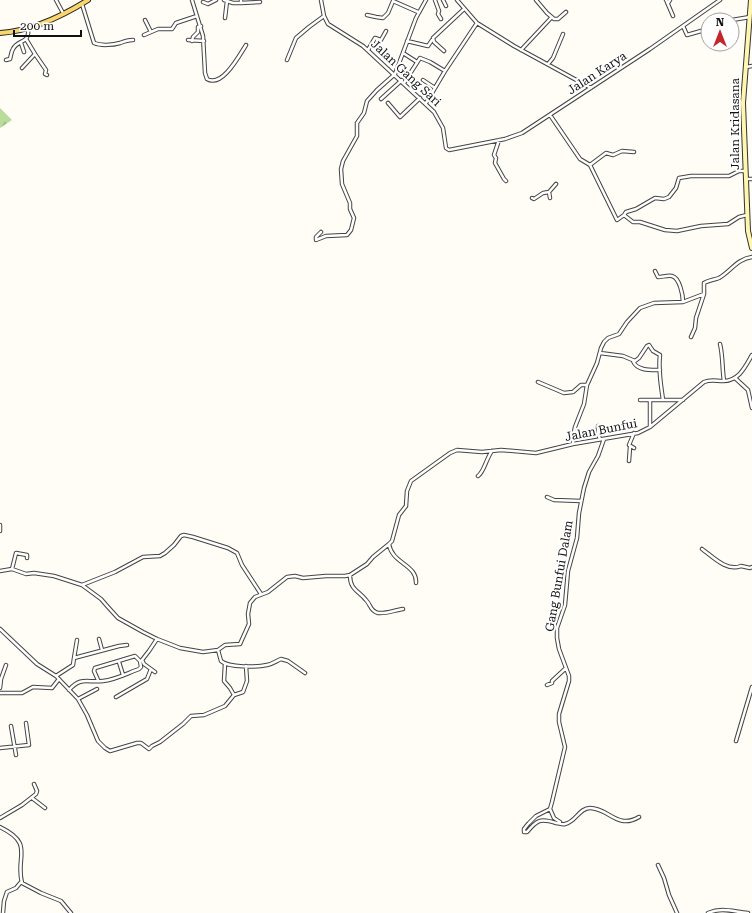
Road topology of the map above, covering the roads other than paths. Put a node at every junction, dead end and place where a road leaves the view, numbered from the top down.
1 (56, 0) edge
2 (88, 0) edge
3 (192, 0) edge
4 (216, 0) edge
5 (321, 0) edge
6 (426, 0) edge
7 (435, 0) edge
8 (443, 0) edge
9 (457, 0) edge
10 (536, 0) edge
11 (720, 0) edge
12 (751, 0) edge
13 (225, 1) edge
14 (393, 1) edge
15 (668, 1) edge
16 (202, 2) dead end
17 (241, 2) edge
18 (260, 2) dead end
19 (82, 4) junction
20 (446, 6) dead end
21 (464, 9) junction
22 (418, 12) junction
23 (566, 12) dead end
24 (63, 14) junction
25 (367, 15) dead end
26 (197, 16) junction
27 (324, 16) junction
28 (673, 16) dead end
29 (750, 17) junction
30 (225, 18) dead end
31 (441, 18) dead end
32 (551, 18) junction
33 (740, 18) edge
34 (145, 20) dead end
35 (477, 23) junction
36 (201, 26) junction
37 (683, 26) junction
38 (28, 29) junction
39 (386, 31) dead end
40 (0, 32) edge
41 (150, 32) junction
42 (700, 32) edge
43 (563, 34) dead end
44 (144, 35) dead end
45 (26, 39) junction
46 (133, 40) dead end
47 (188, 40) dead end
48 (433, 40) junction
49 (192, 41) junction
50 (204, 41) junction
51 (407, 41) junction
52 (21, 43) junction
53 (246, 45) dead end
54 (747, 46) junction
55 (752, 46) edge
56 (368, 50) junction
57 (521, 50) junction
58 (444, 51) dead end
59 (24, 52) dead end
60 (403, 53) junction
61 (35, 54) junction
62 (6, 60) dead end
63 (287, 60) dead end
64 (417, 62) junction
65 (548, 64) junction
66 (752, 66) edge
67 (745, 67) junction
68 (22, 68) dead end
69 (445, 71) junction
70 (395, 74) junction
71 (47, 75) dead end
72 (423, 80) dead end
73 (403, 81) junction
74 (435, 88) junction
75 (591, 88) junction
76 (420, 98) junction
77 (381, 99) dead end
78 (388, 103) dead end
79 (426, 103) junction
80 (550, 115) junction
81 (499, 140) junction
82 (476, 144) joint
83 (634, 152) dead end
84 (590, 165) junction
85 (745, 171) junction
86 (746, 179) junction
87 (752, 179) edge
88 (506, 181) dead end
89 (556, 184) dead end
90 (549, 192) junction
91 (532, 198) dead end
92 (550, 198) dead end
93 (624, 215) junction
94 (747, 215) junction
95 (321, 232) dead end
96 (752, 248) edge
97 (752, 257) edge
98 (655, 271) dead end
99 (704, 294) junction
100 (683, 302) junction
101 (691, 337) dead end
102 (720, 344) dead end
103 (600, 353) junction
104 (752, 355) edge
105 (633, 361) junction
106 (660, 370) junction
107 (735, 378) junction
108 (724, 381) junction
109 (538, 382) dead end
110 (587, 385) junction
111 (640, 400) dead end
112 (650, 400) junction
113 (663, 400) junction
114 (683, 400) junction
115 (752, 408) edge
116 (598, 426) dead end
117 (650, 427) junction
118 (634, 434) junction
119 (600, 439) junction
120 (604, 439) junction
121 (573, 444) junction
122 (630, 446) junction
123 (634, 448) dead end
124 (492, 451) junction
125 (629, 461) dead end
126 (478, 476) dead end
127 (547, 497) dead end
128 (581, 501) junction
129 (0, 525) edge
130 (0, 531) edge
131 (389, 544) junction
132 (702, 550) dead end
133 (27, 558) dead end
134 (752, 567) edge
135 (12, 569) junction
136 (0, 571) edge
137 (350, 575) junction
138 (416, 583) dead end
139 (82, 585) junction
140 (261, 594) junction
141 (403, 609) dead end
142 (0, 629) edge
143 (99, 639) dead end
144 (157, 639) junction
145 (77, 640) dead end
146 (126, 645) dead end
147 (102, 650) junction
148 (218, 650) junction
149 (74, 658) junction
150 (141, 660) junction
151 (119, 662) junction
152 (225, 664) junction
153 (6, 665) dead end
154 (246, 666) junction
155 (566, 668) junction
156 (151, 669) junction
157 (155, 672) dead end
158 (305, 673) dead end
159 (123, 675) junction
160 (56, 676) junction
161 (59, 679) junction
162 (98, 680) junction
163 (547, 685) dead end
164 (752, 687) edge
165 (0, 688) edge
166 (69, 690) junction
167 (97, 690) dead end
168 (0, 693) edge
169 (234, 695) junction
170 (116, 697) dead end
171 (78, 699) junction
172 (26, 723) dead end
173 (11, 726) dead end
174 (736, 741) dead end
175 (15, 747) junction
176 (0, 748) edge
177 (16, 755) dead end
178 (34, 784) dead end
179 (32, 798) junction
180 (45, 808) dead end
181 (550, 809) junction
182 (639, 817) dead end
183 (0, 818) edge
184 (563, 825) junction
185 (0, 827) edge
186 (658, 866) dead end
187 (21, 882) junction
188 (3, 913) edge
189 (71, 913) edge
190 (677, 913) edge
191 (708, 913) edge
192 (748, 913) edge

1 - 24 street
2 - 19 main road
3 - 26 street
4 - 16 street
5 - 27 street
6 - 22 street
7 - 31 street
8 - 20 street
9 - 21 street
10 - 32 street
11 - 37 street, Jalan Karya
12 - 29 street, Jalan Kridasana
13 - 17 street
13 - 30 street
14 - 22 street
14 - 25 street
15 - 28 street
17 - 18 street
19 - 24 main road
19 - 46 street
21 - 35 street
21 - 48 street
22 - 51 street
23 - 32 street
24 - 38 main road
26 - 36 street
26 - 41 street
27 - 56 street, Jalan Gang Sari
27 - 63 street
29 - 33 street
29 - 54 street, Jalan Kridasana
32 - 57 street
34 - 41 street
35 - 57 street
35 - 69 street
36 - 49 street
36 - 50 street
37 - 42 street
37 - 75 street, Jalan Karya
38 - 40 main road
38 - 45 street
39 - 56 street
41 - 44 street
43 - 65 street
45 - 52 street
45 - 61 street
47 - 49 street
48 - 51 street
48 - 58 street
49 - 50 street
50 - 53 street
51 - 60 street
52 - 59 street
52 - 62 street
54 - 55 street
54 - 67 street, Jalan Kridasana
56 - 70 street, Jalan Gang Sari
57 - 65 street
60 - 64 street
60 - 70 street
61 - 68 street
61 - 71 street
64 - 69 street
64 - 73 street
65 - 75 street
66 - 67 street
67 - 85 street, Jalan Kridasana
69 - 74 street
70 - 73 street, Jalan Gang Sari
70 - 95 street
72 - 74 street
73 - 76 street, Jalan Gang Sari
73 - 77 street
74 - 79 street
75 - 80 street, Jalan Karya
76 - 78 street
76 - 79 street, Jalan Gang Sari
79 - 82 street, Jalan Gang Sari
80 - 81 street, Jalan Karya
80 - 84 street
81 - 82 street, Jalan Karya
81 - 88 street
83 - 84 street
84 - 93 street
85 - 86 street, Jalan Kridasana
85 - 93 street
86 - 87 street
86 - 94 street, Jalan Kridasana
89 - 90 street
90 - 91 street
90 - 92 street
93 - 94 street
94 - 96 street, Jalan Kridasana
97 - 99 street
98 - 100 street
99 - 100 street
99 - 101 street
100 - 103 street
102 - 108 street
103 - 105 street
103 - 110 street
104 - 107 street
105 - 106 street
105 - 106 street
106 - 113 street
107 - 108 street, Jalan Bunfui
107 - 115 street
108 - 114 street, Jalan Bunfui
109 - 110 street
110 - 121 street
111 - 112 street
112 - 113 street
112 - 117 street
113 - 114 street
114 - 117 street, Jalan Bunfui
116 - 119 street
117 - 118 street, Jalan Bunfui
118 - 120 street, Jalan Bunfui
118 - 122 street
119 - 120 street, Jalan Bunfui
119 - 121 street, Jalan Bunfui
120 - 128 street, Gang Bunfui Dalam
121 - 124 street, Jalan Bunfui
122 - 123 street
122 - 125 street
124 - 126 street
124 - 131 street, Jalan Bunfui
127 - 128 street
128 - 155 street, Gang Bunfui Dalam
129 - 130 street
131 - 137 street
131 - 138 street
132 - 134 street
133 - 135 street
135 - 136 street
135 - 139 street
137 - 140 street
137 - 141 street
139 - 140 street
139 - 144 street
140 - 148 street
142 - 160 street
143 - 147 street
144 - 148 street
144 - 150 street
145 - 149 street
146 - 147 street
147 - 149 street
148 - 152 street
149 - 160 street
150 - 151 street
150 - 156 street
150 - 159 street
151 - 159 street
151 - 162 street
152 - 154 street
152 - 169 street
153 - 165 street
154 - 158 street
154 - 169 street
155 - 163 street
155 - 181 street, Gang Bunfui Dalam
156 - 157 street
156 - 170 street
159 - 162 street
160 - 161 street
161 - 166 street
161 - 168 street
162 - 166 street
164 - 174 street
166 - 171 street
167 - 171 street
169 - 171 street
172 - 175 street
173 - 175 street
175 - 176 street
175 - 177 street
178 - 179 street
179 - 180 street
179 - 183 street
181 - 184 street
181 - 184 street
182 - 184 street
185 - 187 street
186 - 190 street
187 - 188 street
187 - 189 street
191 - 192 street

